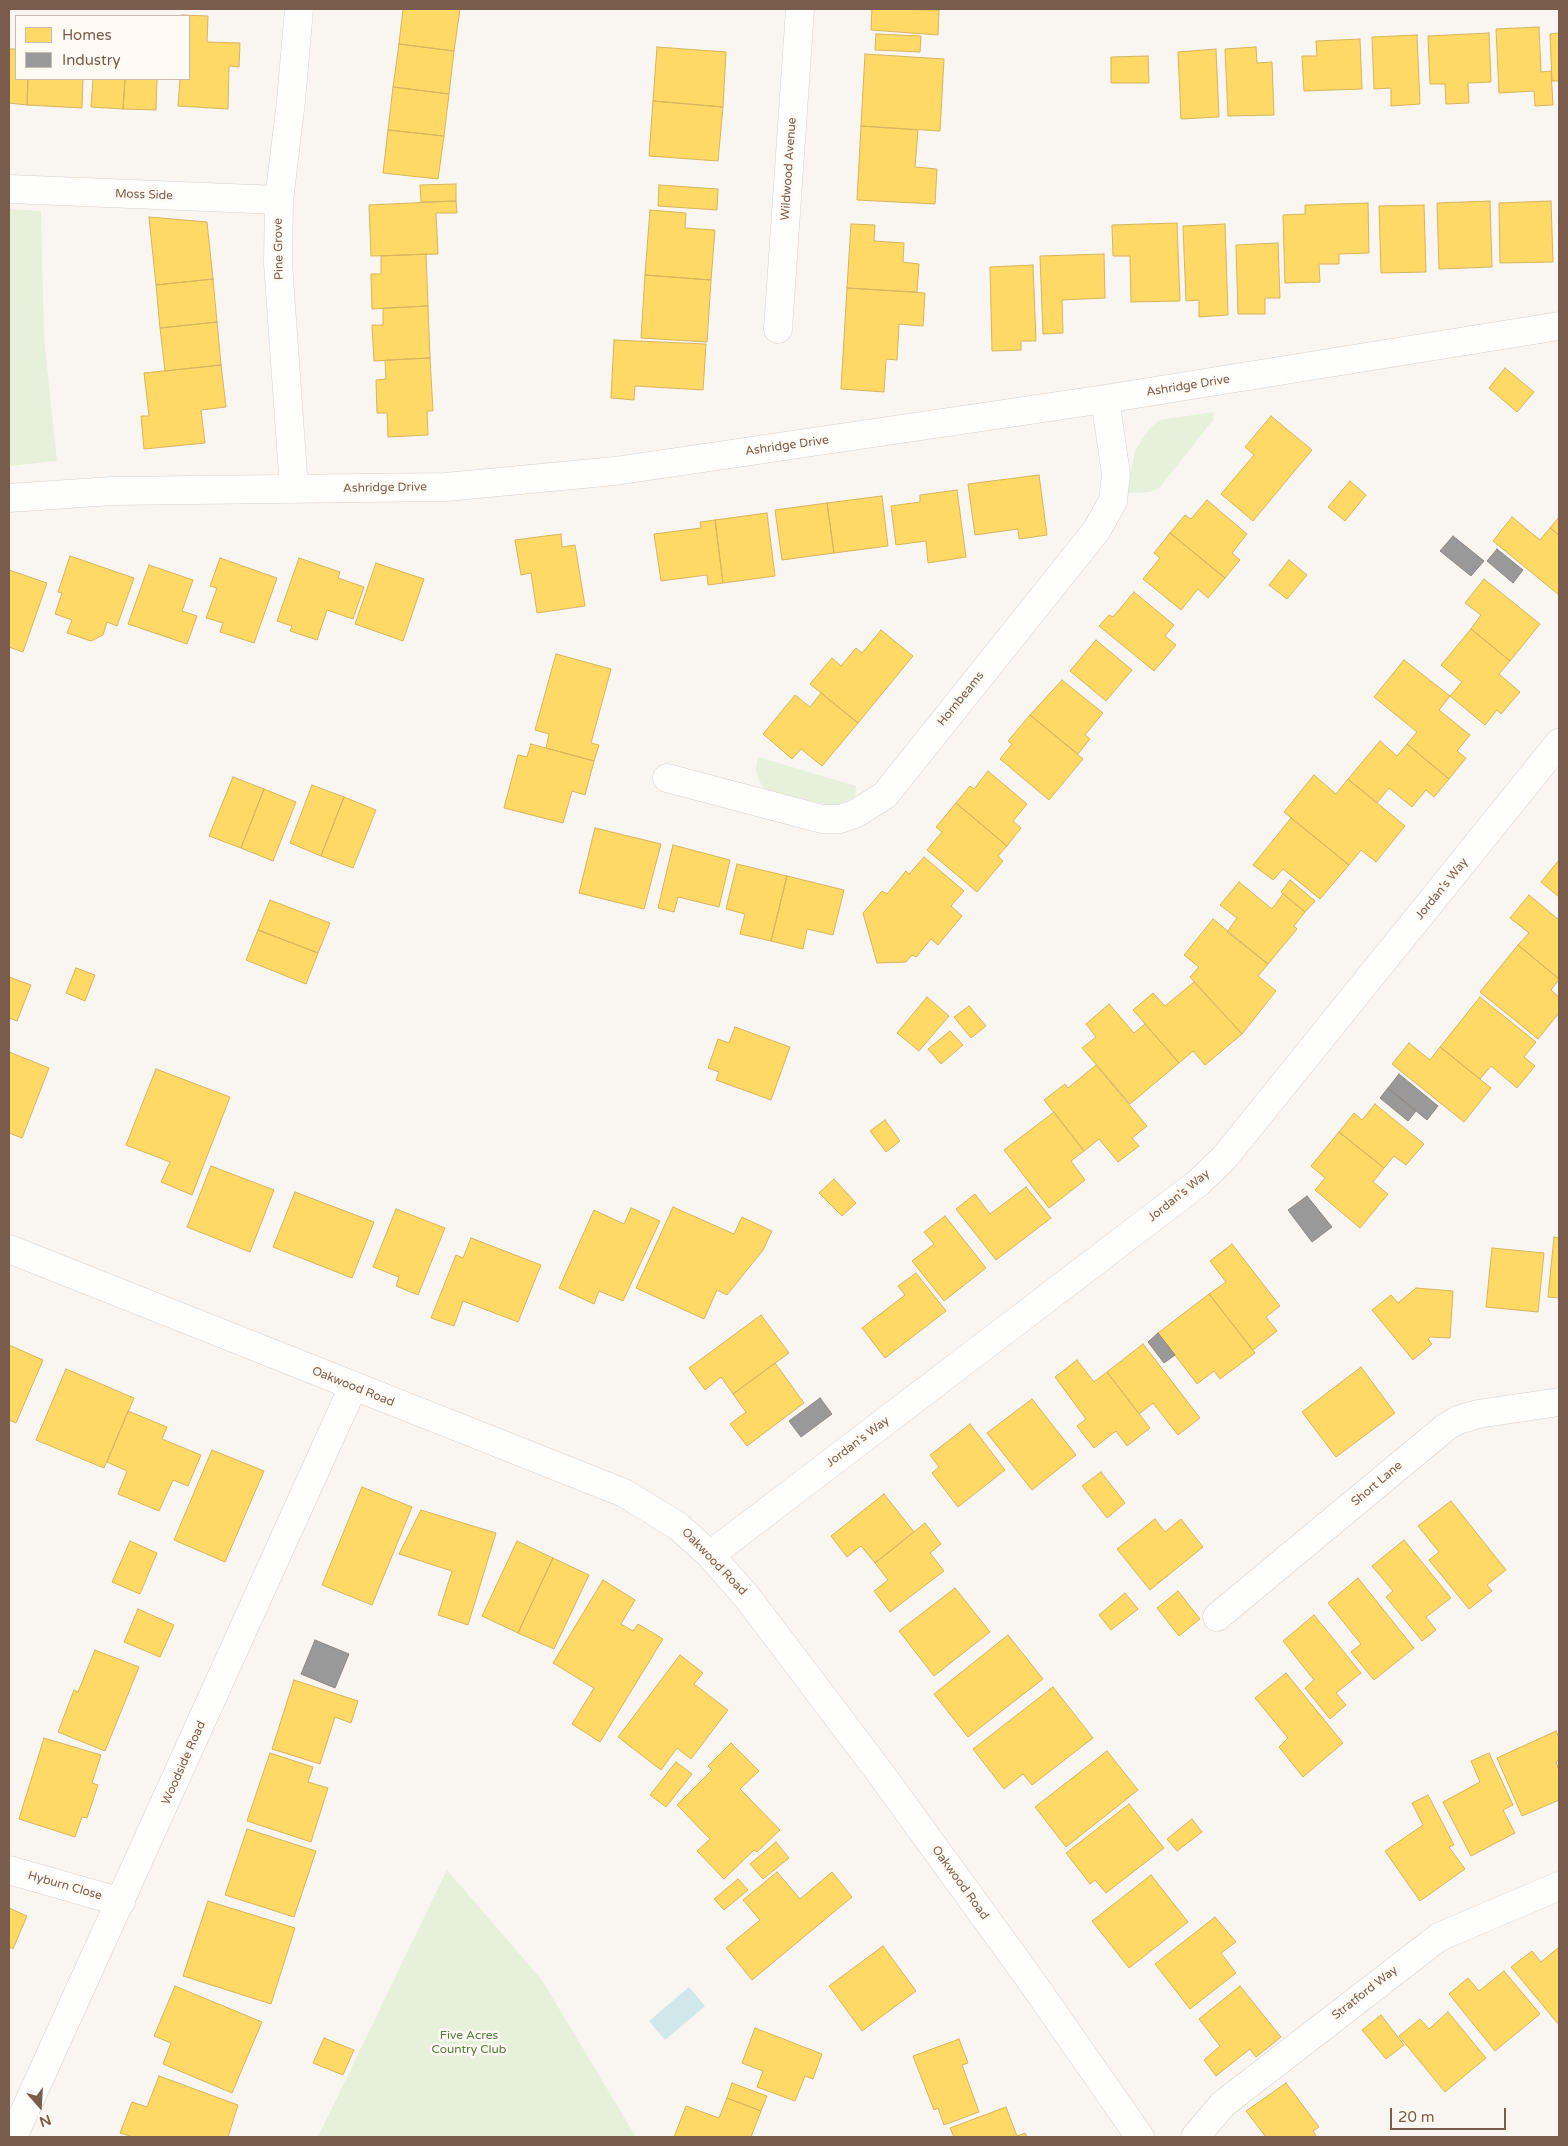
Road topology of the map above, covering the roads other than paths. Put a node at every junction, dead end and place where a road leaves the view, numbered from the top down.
1 (298, 9) edge
2 (800, 9) edge
3 (9, 189) edge
4 (279, 200) junction
5 (1559, 326) edge
6 (778, 329) dead end
7 (1105, 399) junction
8 (294, 489) junction
9 (9, 498) edge
10 (1559, 743) edge
11 (667, 778) dead end
12 (9, 1249) edge
13 (353, 1387) junction
14 (1559, 1402) edge
15 (710, 1556) junction
16 (1217, 1617) dead end
17 (9, 1870) edge
18 (1559, 1886) edge
19 (121, 1902) junction
20 (13, 2137) edge
21 (1140, 2137) edge
22 (1195, 2137) edge

1 - 4 street, Pine Grove
2 - 6 street, Wildwood Avenue
3 - 4 street, Moss Side
4 - 8 street, Pine Grove
5 - 7 street, Ashridge Drive
7 - 8 street, Ashridge Drive
7 - 11 street, Hornbeams
8 - 9 street, Ashridge Drive
10 - 15 street, Jordan's Way
12 - 13 street, Oakwood Road
13 - 15 street, Oakwood Road
13 - 19 street, Woodside Road
14 - 16 street, Short Lane
15 - 21 street, Oakwood Road
17 - 19 street, Hyburn Close
18 - 22 street, Stratford Way
19 - 20 street, Woodside Road

